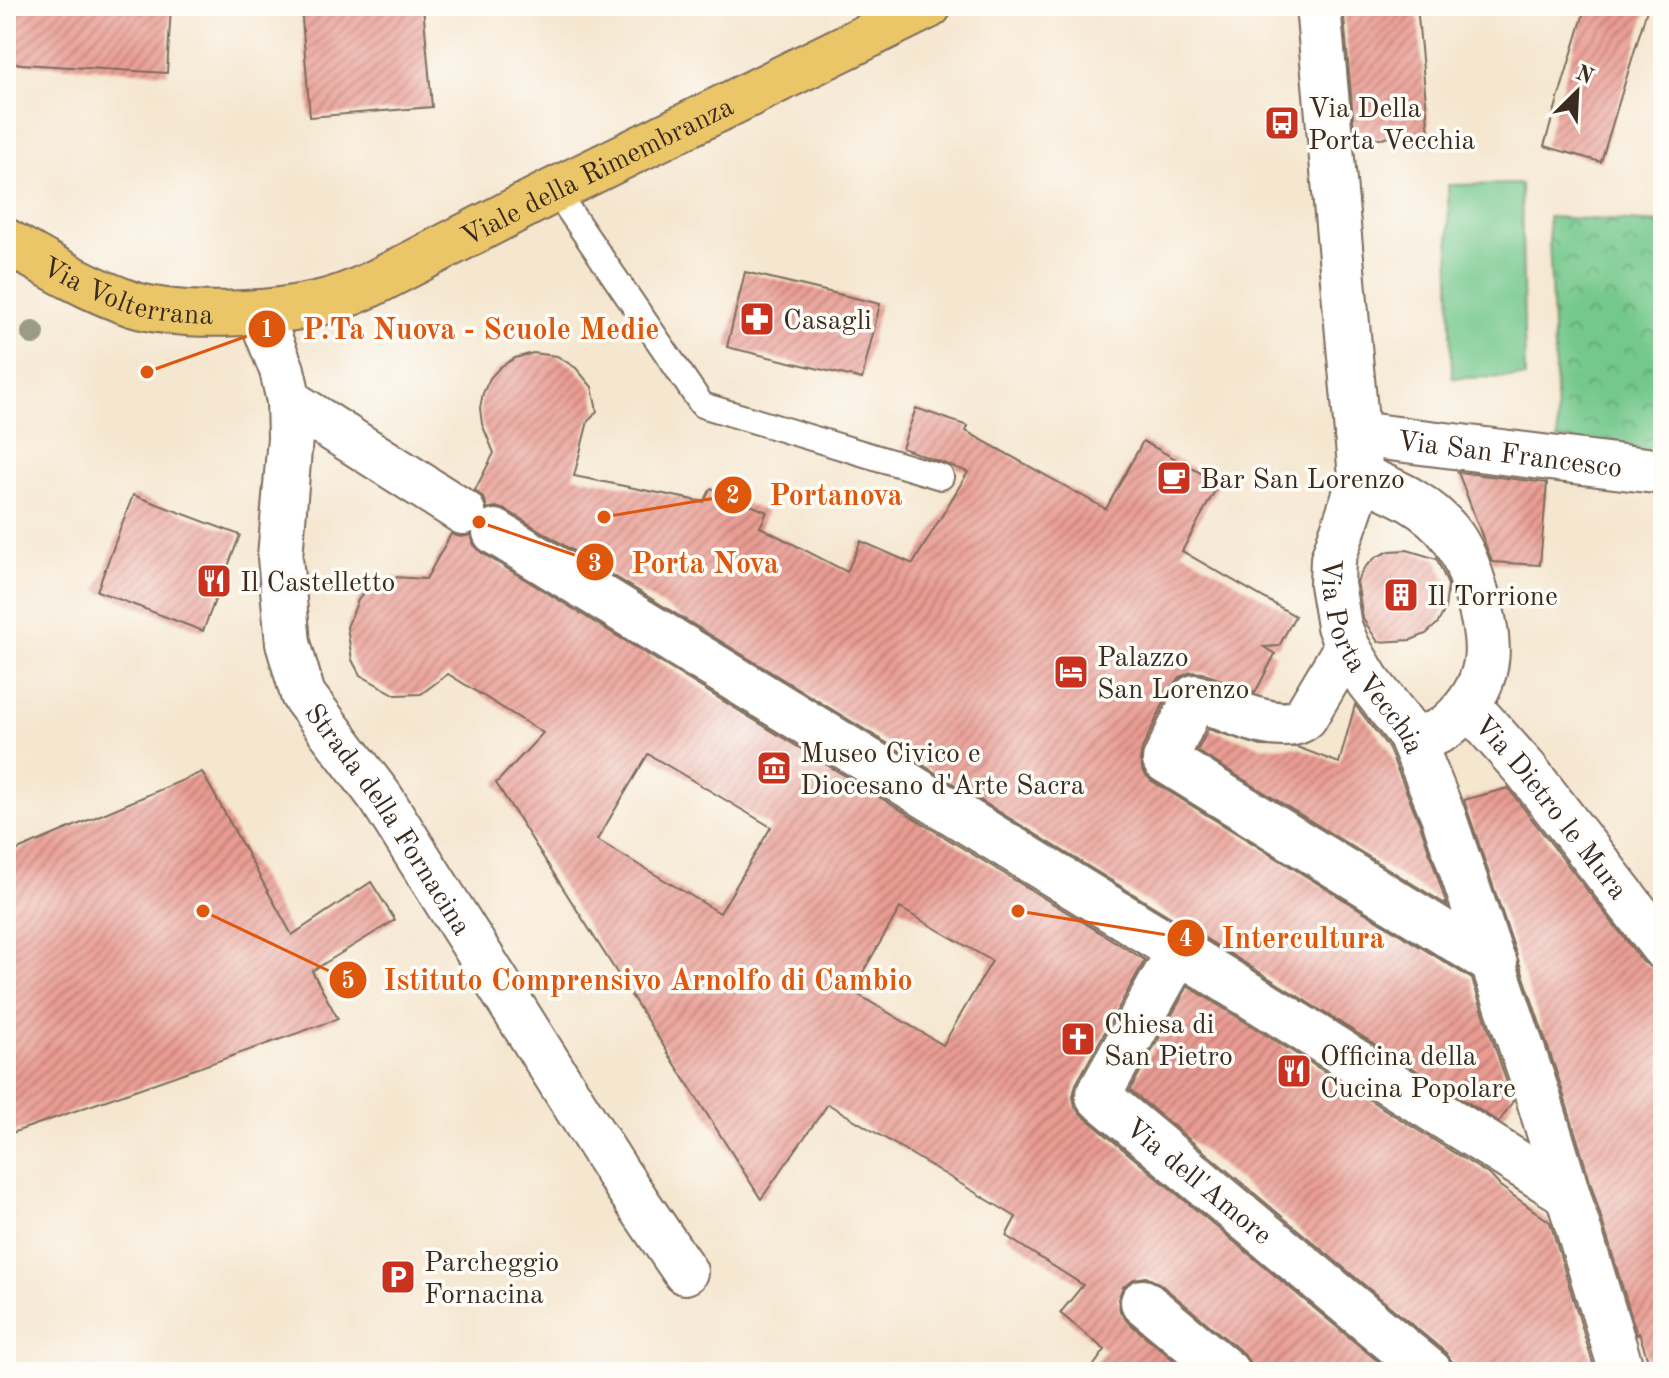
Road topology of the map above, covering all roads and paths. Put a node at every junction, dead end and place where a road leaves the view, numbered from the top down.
1 (929, 6) edge
2 (1318, 6) edge
3 (555, 190) junction
4 (6, 241) edge
5 (259, 312) junction
6 (289, 401) junction
7 (1357, 434) junction
8 (1663, 472) edge
9 (941, 477) dead end
10 (1361, 477) junction
11 (1347, 646) junction
12 (1468, 705) junction
13 (1410, 734) junction
14 (1663, 947) edge
15 (1179, 951) junction
16 (1495, 964) junction
17 (1566, 1193) junction
18 (685, 1272) dead end
19 (1143, 1302) dead end
20 (1227, 1372) edge
21 (1430, 1372) edge
22 (1622, 1372) edge

1 - 3 main road, Viale della Rimembranza
2 - 7 street, Via Porta Vecchia
3 - 5 main road, Viale della Rimembranza
3 - 9 lane
4 - 5 main road, Via Volterrana
5 - 6 street, Strada della Fornacina
6 - 15 street
6 - 18 street, Strada della Fornacina
7 - 8 street, Via San Francesco
7 - 10 street, Via Porta Vecchia
10 - 11 street, Via Porta Vecchia
10 - 12 street, Via Dietro le Mura
11 - 13 street, Via Porta Vecchia
11 - 16 street
12 - 13 street, Via Dietro le Mura
12 - 14 street, Via Dietro le Mura
13 - 16 street, Via Porta Vecchia
15 - 17 street
15 - 21 street, Via dell'Amore
16 - 17 street, Via Porta Vecchia
17 - 22 street, Via Porta Vecchia
19 - 20 street

